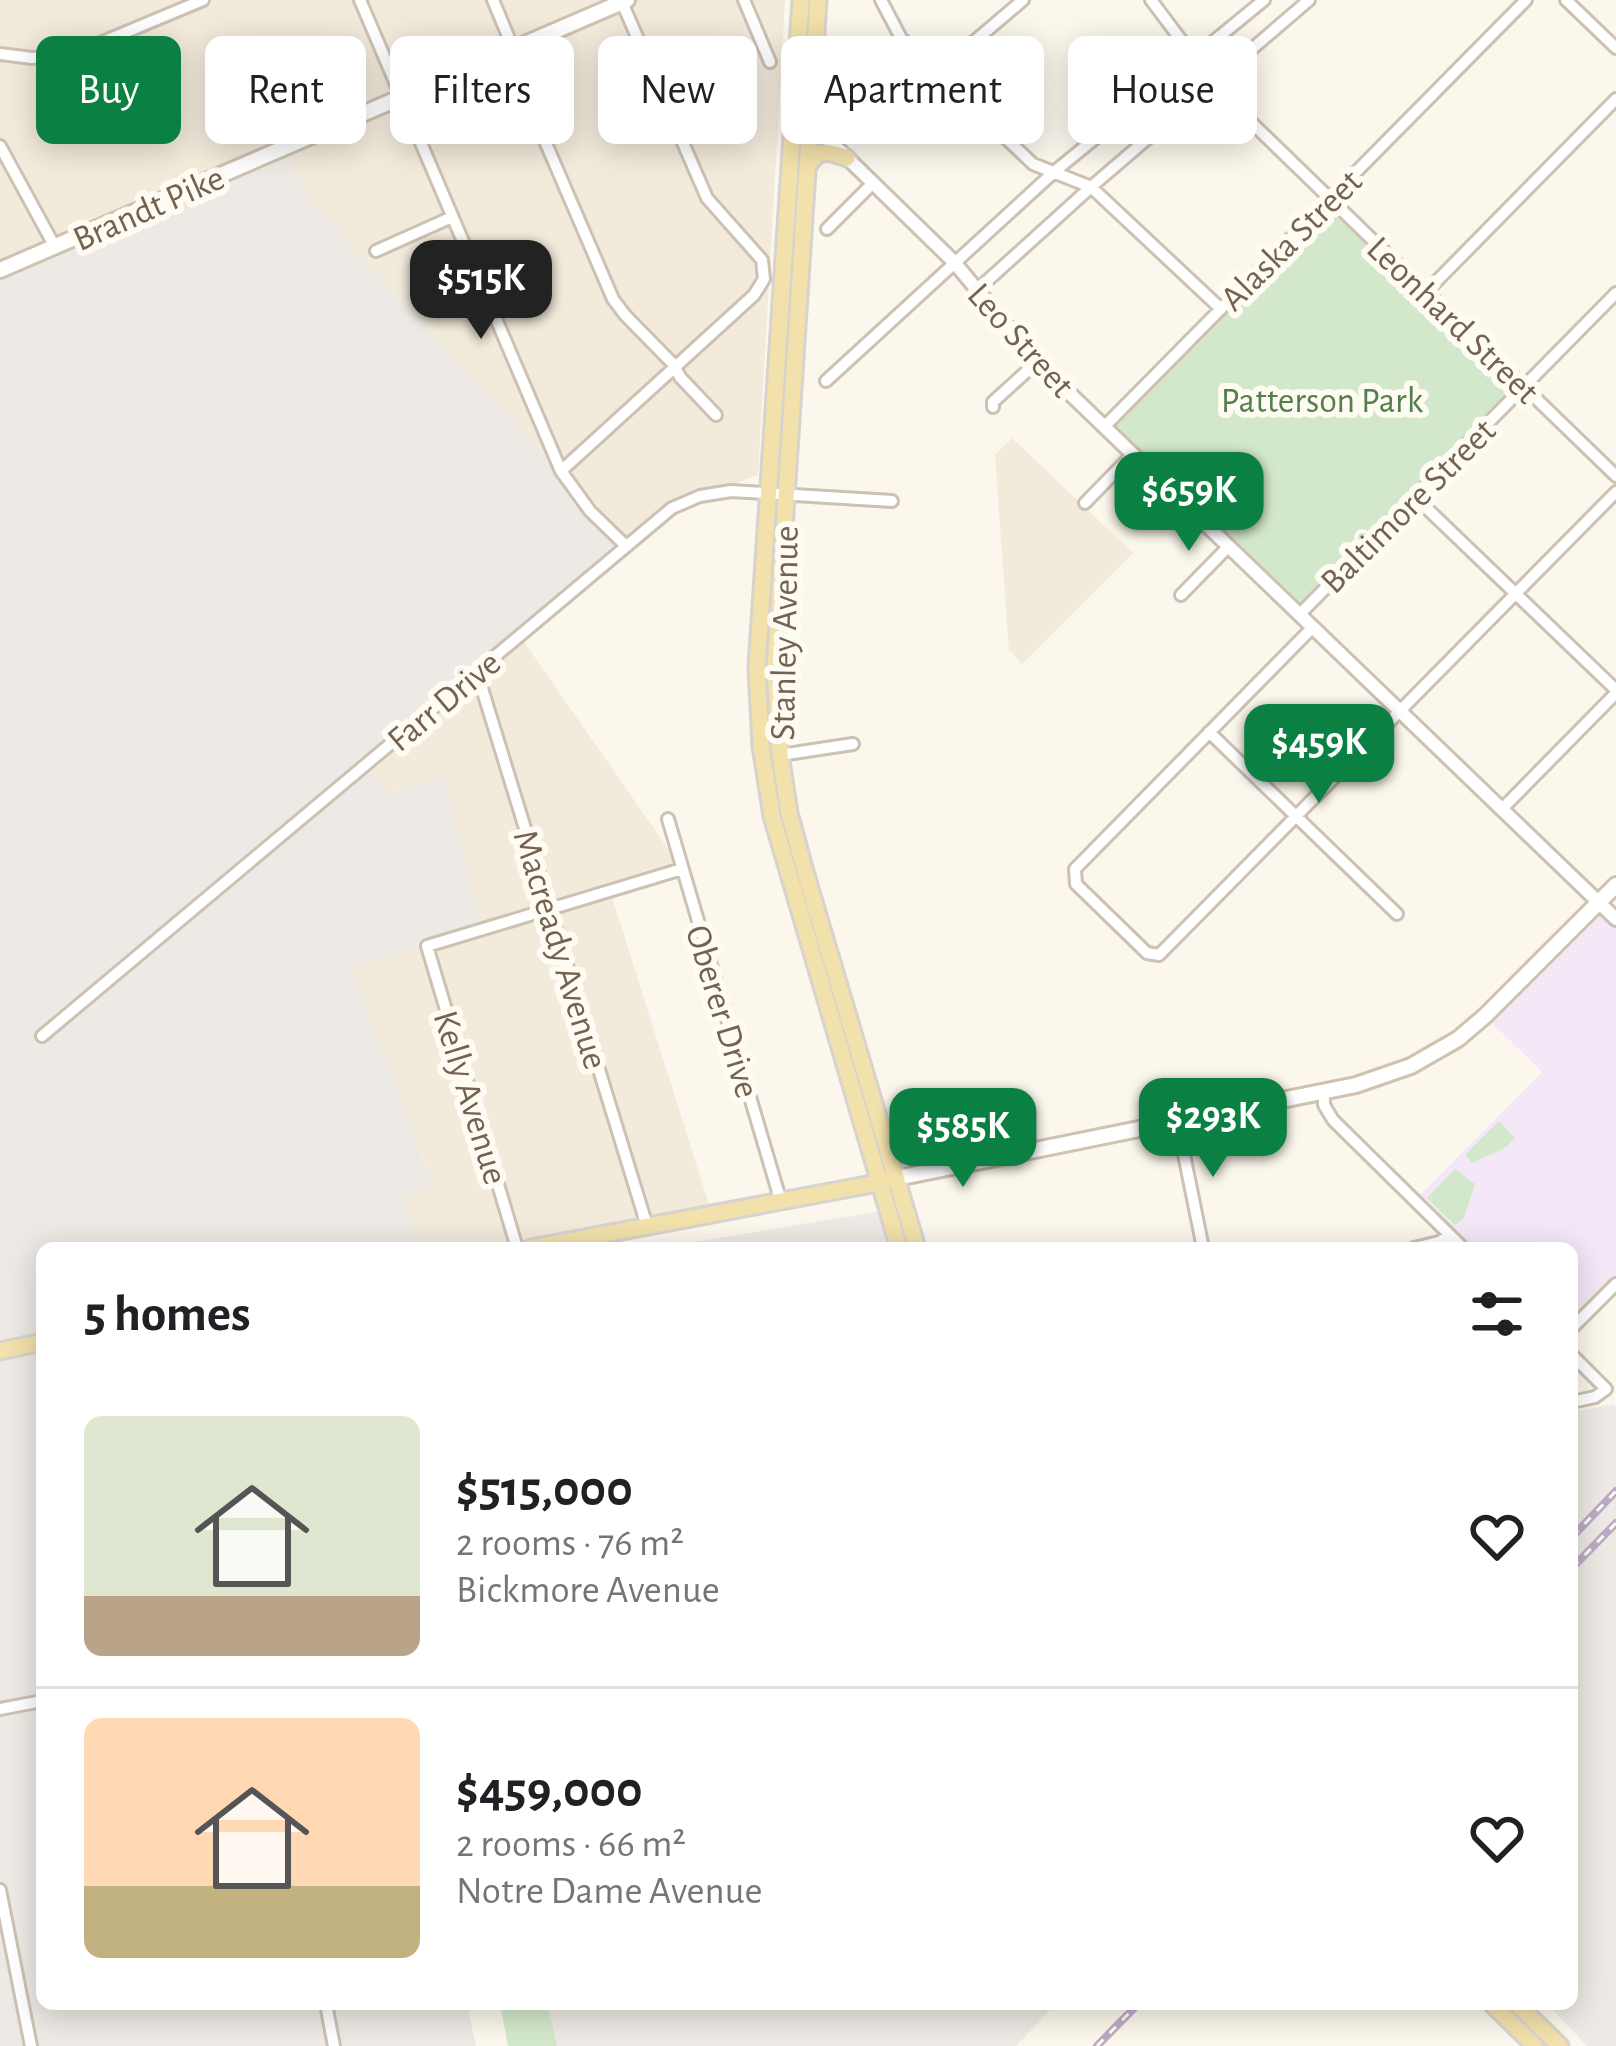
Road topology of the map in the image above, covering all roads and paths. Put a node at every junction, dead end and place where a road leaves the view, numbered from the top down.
1 (202, 0) edge
2 (360, 0) edge
3 (493, 0) edge
4 (744, 0) edge
5 (801, 0) edge
6 (818, 0) edge
7 (880, 0) edge
8 (1023, 0) edge
9 (1150, 0) edge
10 (1264, 0) edge
11 (1526, 0) edge
12 (1566, 0) edge
13 (623, 1) edge
14 (1300, 3) edge
15 (508, 36) edge
16 (541, 36) edge
17 (799, 36) edge
18 (816, 36) edge
19 (900, 36) edge
20 (981, 36) edge
21 (1179, 36) edge
22 (1219, 36) edge
23 (1257, 42) edge
24 (1616, 48) edge
25 (0, 54) edge
26 (770, 62) dead end
27 (390, 72) edge
28 (1616, 99) edge
29 (390, 100) edge
30 (1257, 128) edge
31 (421, 144) edge
32 (546, 144) edge
33 (793, 144) edge
34 (810, 144) edge
35 (834, 144) edge
36 (1012, 144) edge
37 (1088, 144) edge
38 (1141, 144) edge
39 (0, 146) edge
40 (848, 158) junction
41 (808, 167) junction
42 (1054, 172) junction
43 (873, 183) junction
44 (1091, 187) junction
45 (1329, 199) junction
46 (452, 217) junction
47 (827, 229) dead end
48 (55, 247) junction
49 (376, 251) dead end
50 (954, 262) junction
51 (0, 270) edge
52 (977, 290) junction
53 (1426, 292) junction
54 (1616, 293) edge
55 (1221, 309) junction
56 (1036, 362) junction
57 (674, 365) junction
58 (826, 381) dead end
59 (1524, 386) junction
60 (993, 407) dead end
61 (716, 415) dead end
62 (1104, 427) junction
63 (1133, 454) junction
64 (561, 471) junction
65 (1616, 476) edge
66 (1616, 491) edge
67 (777, 494) junction
68 (1415, 497) junction
69 (892, 501) dead end
70 (1085, 503) dead end
71 (625, 545) junction
72 (1229, 546) junction
73 (1516, 593) junction
74 (1181, 595) dead end
75 (1300, 614) junction
76 (1313, 627) junction
77 (477, 673) junction
78 (1616, 691) edge
79 (1400, 711) junction
80 (1209, 732) junction
81 (853, 744) dead end
82 (780, 755) junction
83 (1502, 809) junction
84 (1296, 816) junction
85 (668, 819) dead end
86 (682, 869) junction
87 (1616, 885) edge
88 (1599, 902) junction
89 (550, 909) junction
90 (1397, 914) dead end
91 (1616, 919) edge
92 (42, 1036) dead end
93 (1324, 1091) junction
94 (1178, 1120) junction
95 (888, 1180) junction
96 (782, 1202) junction
97 (647, 1226) junction
98 (1449, 1234) junction
99 (515, 1242) edge
100 (576, 1242) edge
101 (898, 1242) edge
102 (914, 1242) edge
103 (1202, 1242) edge
104 (1439, 1242) edge
105 (1456, 1242) edge
106 (1616, 1284) edge
107 (1578, 1322) edge
108 (36, 1343) edge
109 (0, 1351) edge
110 (1578, 1360) edge
111 (1578, 1401) edge
112 (36, 1702) edge
113 (0, 1709) edge
114 (0, 1890) edge
115 (327, 2010) edge
116 (1498, 2010) edge
117 (1522, 2010) edge
118 (32, 2046) edge
119 (334, 2046) edge
120 (1535, 2046) edge
121 (1559, 2046) edge

1 - 25 street
2 - 27 street
3 - 15 street
4 - 26 street
5 - 17 main road, Stanley Avenue
6 - 18 main road, Stanley Avenue
7 - 19 street
8 - 20 street
9 - 21 street, Leonhard Street
10 - 22 street
11 - 45 street, Alaska Street
12 - 24 street
13 - 16 main road, Brandt Pike
13 - 57 street
14 - 23 street
28 - 53 street
29 - 48 main road, Brandt Pike
30 - 45 street, Leonhard Street
31 - 46 street
32 - 57 street
33 - 67 main road, Stanley Avenue
34 - 41 main road, Stanley Avenue
35 - 40 street, Leo Street
36 - 42 street
37 - 42 street
38 - 44 street
39 - 48 street
40 - 41 main road
40 - 43 street, Leo Street
41 - 67 main road, Stanley Avenue
42 - 44 street
42 - 50 street
43 - 47 street
43 - 50 street, Leo Street
44 - 52 street
44 - 55 street
45 - 53 street, Leonhard Street
45 - 55 street, Alaska Street
46 - 49 street
46 - 64 street
48 - 51 main road, Brandt Pike
50 - 52 street, Leo Street
50 - 58 street
52 - 56 street, Leo Street
53 - 59 street, Leonhard Street
54 - 59 street, Baltimore Street
55 - 62 street, Alaska Street
56 - 60 street
56 - 62 street, Leo Street
57 - 61 street
57 - 64 street
59 - 65 street, Leonhard Street
59 - 68 street, Baltimore Street
62 - 63 street, Leo Street
63 - 70 street
63 - 72 street, Leo Street
64 - 71 street
66 - 73 street
67 - 69 street, Farr Drive
67 - 71 street, Farr Drive
67 - 82 main road, Stanley Avenue
67 - 95 main road, Stanley Avenue
68 - 73 street
68 - 75 street, Baltimore Street
71 - 77 street, Farr Drive
72 - 74 street
72 - 75 street, Leo Street
73 - 78 street
73 - 79 street
75 - 76 street, Leo Street
76 - 79 street, Leo Street
76 - 80 street, Baltimore Street
77 - 89 street, Macready Avenue
77 - 92 street, Farr Drive
78 - 83 street
79 - 83 street, Leo Street
79 - 84 street
80 - 84 street
80 - 84 street, Baltimore Street
81 - 82 street
82 - 95 main road, Stanley Avenue
83 - 88 street, Leo Street
84 - 90 street
85 - 86 street, Oberer Drive
86 - 89 street
86 - 96 street, Oberer Drive
87 - 88 main road
88 - 91 street, Leo Street
88 - 93 main road
89 - 97 street, Macready Avenue
89 - 99 street, Kelly Avenue
93 - 94 main road
93 - 98 street
94 - 95 main road
94 - 103 street
95 - 96 main road
95 - 101 main road, Stanley Avenue
95 - 102 main road, Stanley Avenue
96 - 97 main road
97 - 100 main road
98 - 104 street
98 - 105 street
106 - 107 street
108 - 109 main road
110 - 111 street
112 - 113 street
114 - 118 street
115 - 119 street
116 - 120 main road
117 - 121 main road

